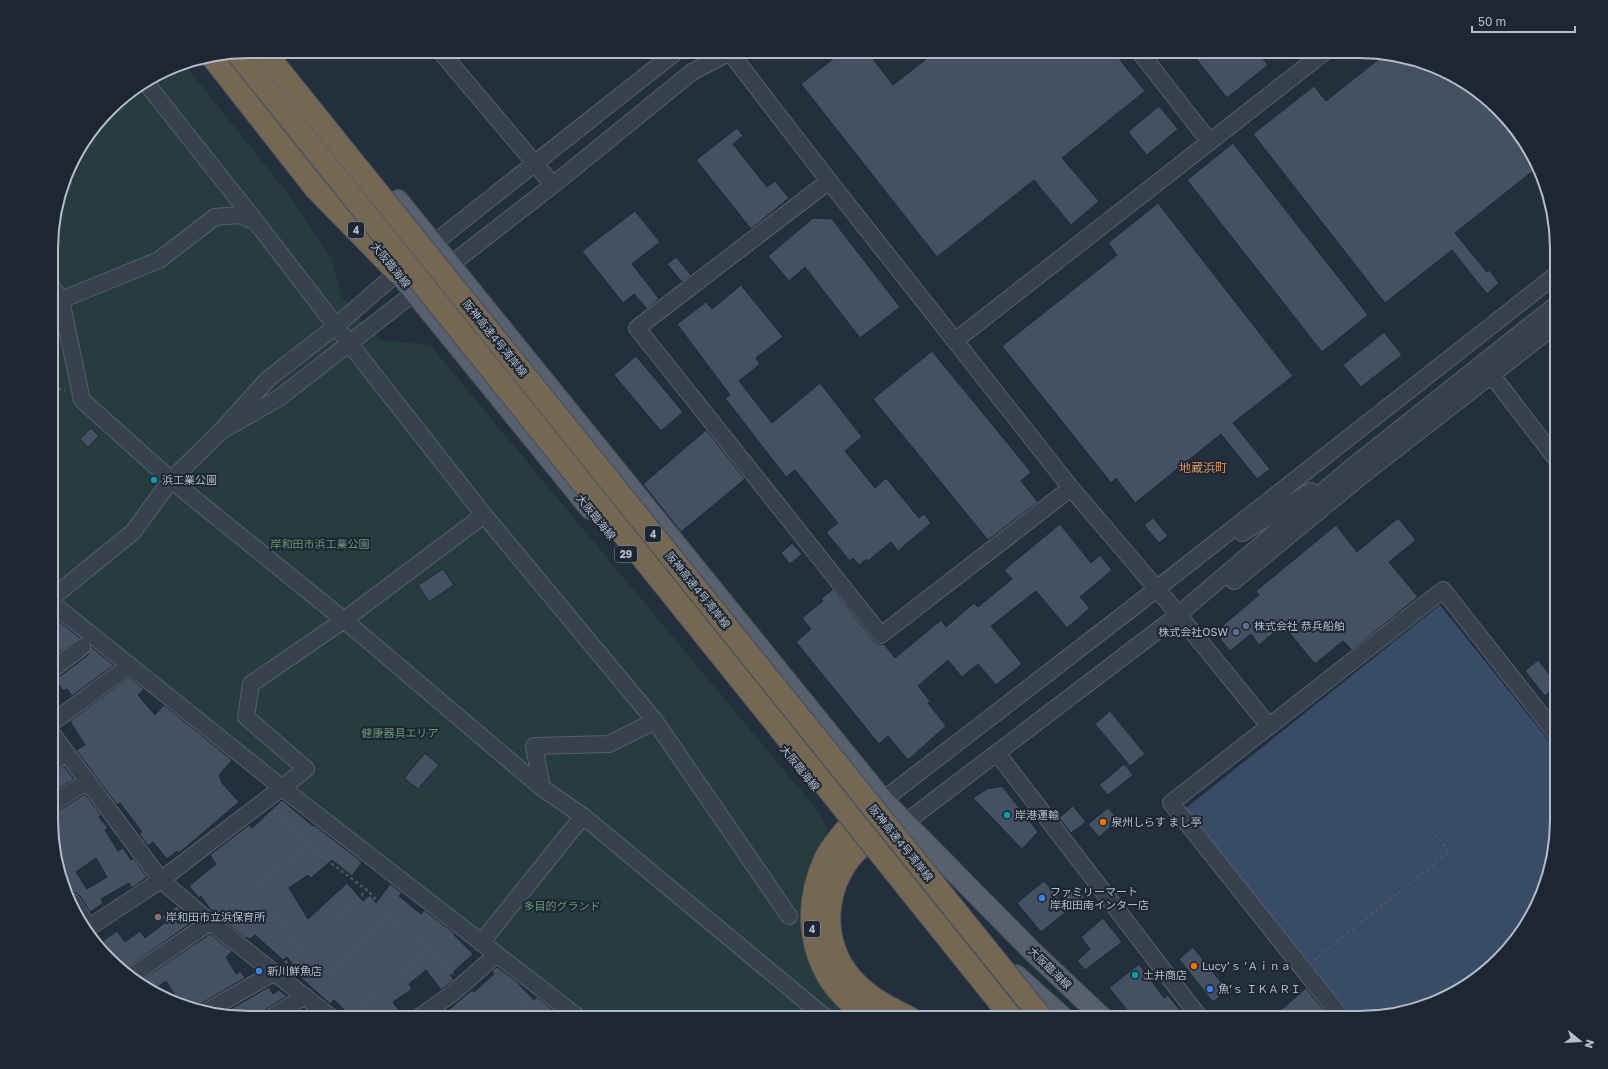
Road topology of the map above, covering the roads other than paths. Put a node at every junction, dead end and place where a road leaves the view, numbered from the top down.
1 (241, 58) edge
2 (270, 58) edge
3 (283, 58) edge
4 (446, 58) edge
5 (668, 58) edge
6 (719, 58) edge
7 (736, 58) edge
8 (1144, 58) edge
9 (1317, 58) edge
10 (226, 60) edge
11 (216, 61) edge
12 (149, 87) edge
13 (1209, 141) junction
14 (535, 164) junction
15 (829, 181) junction
16 (553, 186) junction
17 (256, 222) junction
18 (434, 244) junction
19 (450, 265) junction
20 (397, 272) junction
21 (1550, 280) edge
22 (414, 293) junction
23 (58, 294) edge
24 (58, 298) edge
25 (1550, 310) edge
26 (336, 326) junction
27 (1550, 329) edge
28 (956, 340) junction
29 (349, 344) junction
30 (1491, 374) junction
31 (221, 431) junction
32 (1550, 451) edge
33 (1349, 468) junction
34 (171, 480) junction
35 (1071, 488) junction
36 (484, 514) junction
37 (1187, 565) junction
38 (1157, 589) junction
39 (58, 593) edge
40 (58, 608) edge
41 (1181, 618) junction
42 (344, 620) junction
43 (82, 647) dead end
44 (58, 665) edge
45 (130, 665) junction
46 (58, 718) edge
47 (655, 721) junction
48 (1269, 726) junction
49 (1550, 726) edge
50 (58, 742) edge
51 (66, 753) junction
52 (997, 753) junction
53 (58, 759) edge
54 (88, 781) junction
55 (281, 787) junction
56 (542, 788) junction
57 (58, 800) edge
58 (884, 801) junction
59 (583, 816) junction
60 (906, 822) junction
61 (848, 827) junction
62 (863, 845) junction
63 (161, 880) junction
64 (789, 916) dead end
65 (210, 922) junction
66 (90, 927) edge
67 (481, 943) junction
68 (497, 954) junction
69 (275, 972) junction
70 (135, 973) edge
71 (307, 998) junction
72 (213, 1007) edge
73 (283, 1011) edge
74 (323, 1011) edge
75 (428, 1011) edge
76 (570, 1011) edge
77 (818, 1011) edge
78 (862, 1011) edge
79 (898, 1011) edge
80 (1006, 1011) edge
81 (1036, 1011) edge
82 (1056, 1011) edge
83 (1096, 1011) edge
84 (1195, 1011) edge
85 (1336, 1011) edge

1 - 80 highway, 阪神高速4号湾岸線 / 4, bridge
2 - 81 highway, 阪神高速4号湾岸線 / 4, bridge
3 - 18 main road, 大阪臨海線
4 - 14 street
5 - 14 street
6 - 16 street
7 - 15 street
8 - 13 street
9 - 13 street
10 - 20 main road, 大阪臨海線 / 29
11 - 20 highway, 4
12 - 17 street
13 - 28 street
14 - 16 street
14 - 18 street
15 - 28 street
15 - 35 street
16 - 19 street
17 - 23 street
17 - 26 street
18 - 19 main road, 大阪臨海線
18 - 20 street
19 - 22 street
19 - 58 main road, 大阪臨海線
20 - 22 main road, 大阪臨海線 / 29
20 - 26 street
21 - 37 street
22 - 29 street
22 - 61 main road, 大阪臨海線 / 29
24 - 34 street
25 - 33 street
26 - 29 street
26 - 31 street
27 - 30 street
28 - 35 street
29 - 31 street
29 - 36 street
30 - 32 street
30 - 41 street
31 - 34 street
33 - 37 street
33 - 41 street
34 - 39 street
34 - 42 street
35 - 38 street
36 - 42 street
36 - 47 street
37 - 38 street
38 - 41 street
38 - 58 street
40 - 45 street
41 - 48 street
41 - 52 street
42 - 55 street
42 - 56 street
43 - 44 street
45 - 46 street
45 - 55 street
47 - 56 street
47 - 64 street
48 - 49 street
48 - 85 street
50 - 51 street
51 - 53 street
51 - 54 street
52 - 60 street
52 - 84 street
54 - 57 street
54 - 63 street
55 - 63 street
55 - 67 street
56 - 59 street
58 - 60 main road, 大阪臨海線
58 - 61 street
59 - 67 street
59 - 77 street
60 - 62 street
60 - 83 main road, 大阪臨海線
61 - 62 main road, 大阪臨海線 / 29
61 - 78 highway, 4
62 - 79 highway, 4
62 - 82 main road, 大阪臨海線 / 29
63 - 65 street
63 - 66 street
65 - 69 street
65 - 70 street
67 - 68 street
68 - 75 street
68 - 76 street
69 - 71 street
69 - 72 street
71 - 73 street
71 - 74 street

